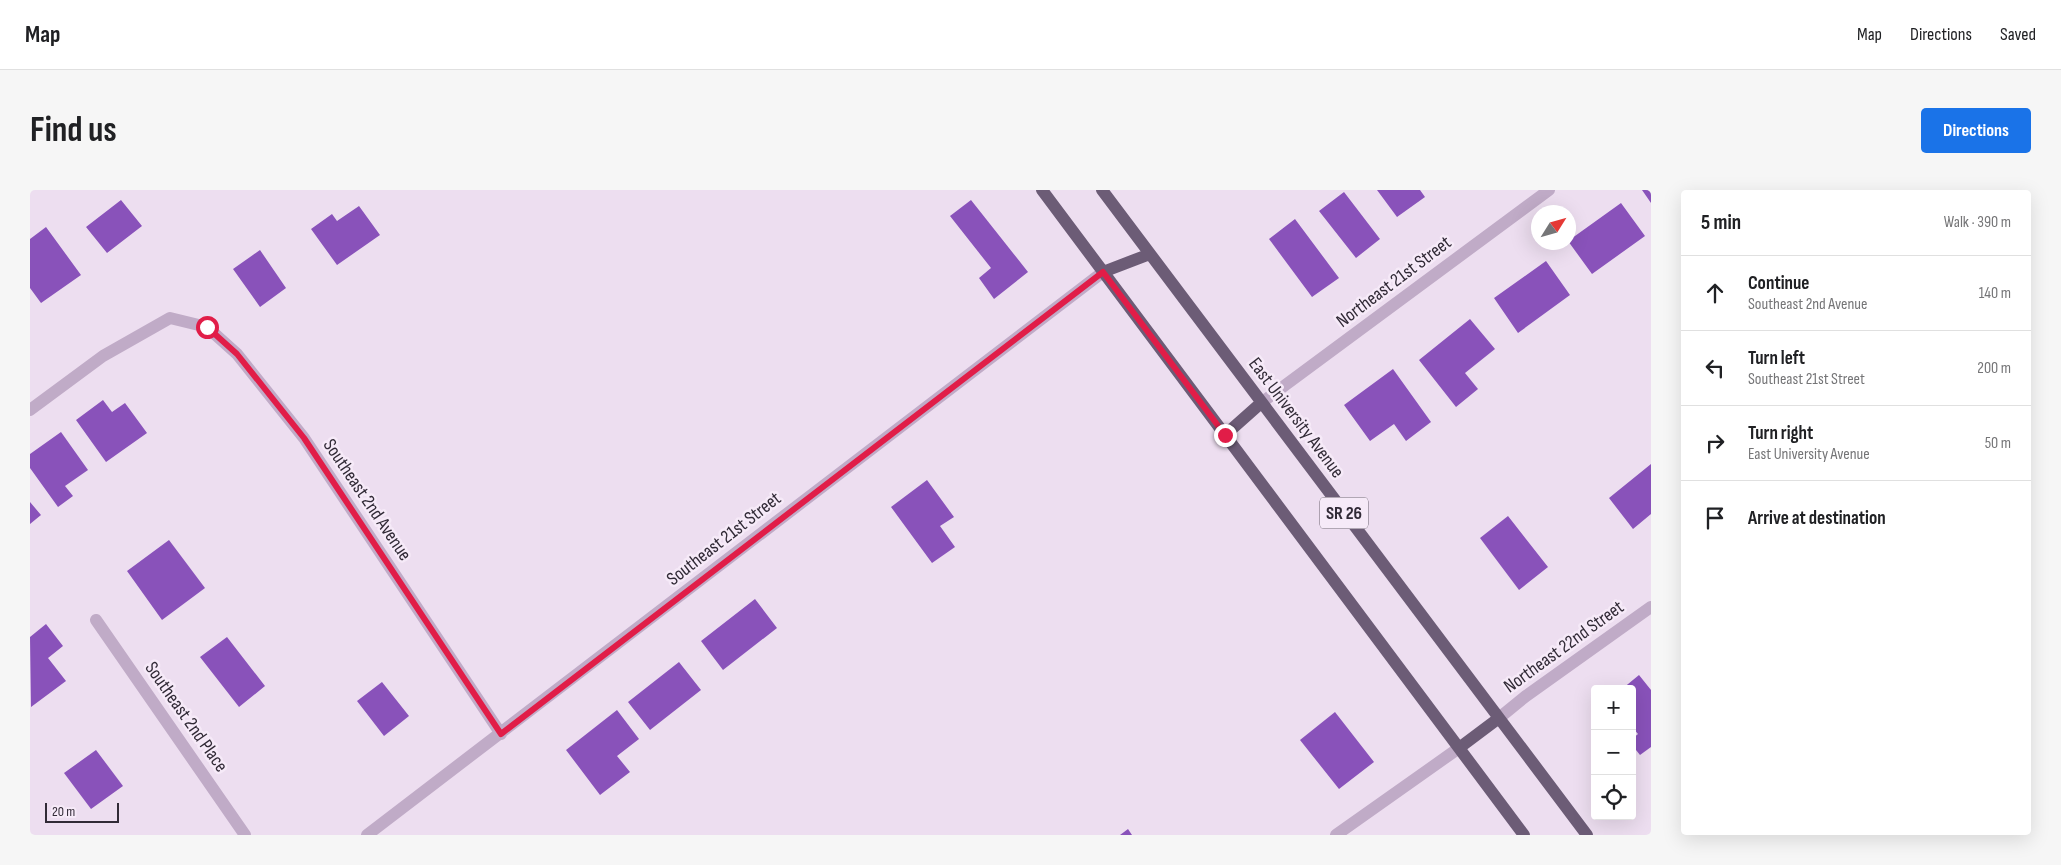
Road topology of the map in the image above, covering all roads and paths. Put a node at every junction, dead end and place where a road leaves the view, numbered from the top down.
1 (1042, 190) edge
2 (1102, 190) edge
3 (1549, 190) edge
4 (1150, 254) junction
5 (1103, 272) junction
6 (1261, 403) junction
7 (30, 410) edge
8 (1225, 435) junction
9 (1651, 607) edge
10 (96, 620) dead end
11 (1499, 718) junction
12 (501, 734) junction
13 (1459, 748) junction
14 (246, 835) edge
15 (367, 835) edge
16 (1336, 835) edge
17 (1524, 835) edge
18 (1587, 835) edge

1 - 5 main road, SR 26
2 - 4 main road, East University Avenue / SR 26
3 - 6 street, Northeast 21st Street
4 - 5 main road
4 - 6 main road, East University Avenue / SR 26
5 - 8 main road, SR 26
5 - 12 street, Southeast 21st Street
6 - 8 main road
6 - 11 main road, East University Avenue / SR 26
7 - 12 street, Southeast 2nd Avenue
8 - 13 main road, SR 26
9 - 11 street, Northeast 22nd Street
10 - 14 street, Southeast 2nd Place
11 - 13 main road
11 - 18 main road, East University Avenue / SR 26
12 - 15 street, Southeast 21st Street
13 - 16 street
13 - 17 main road, SR 26

